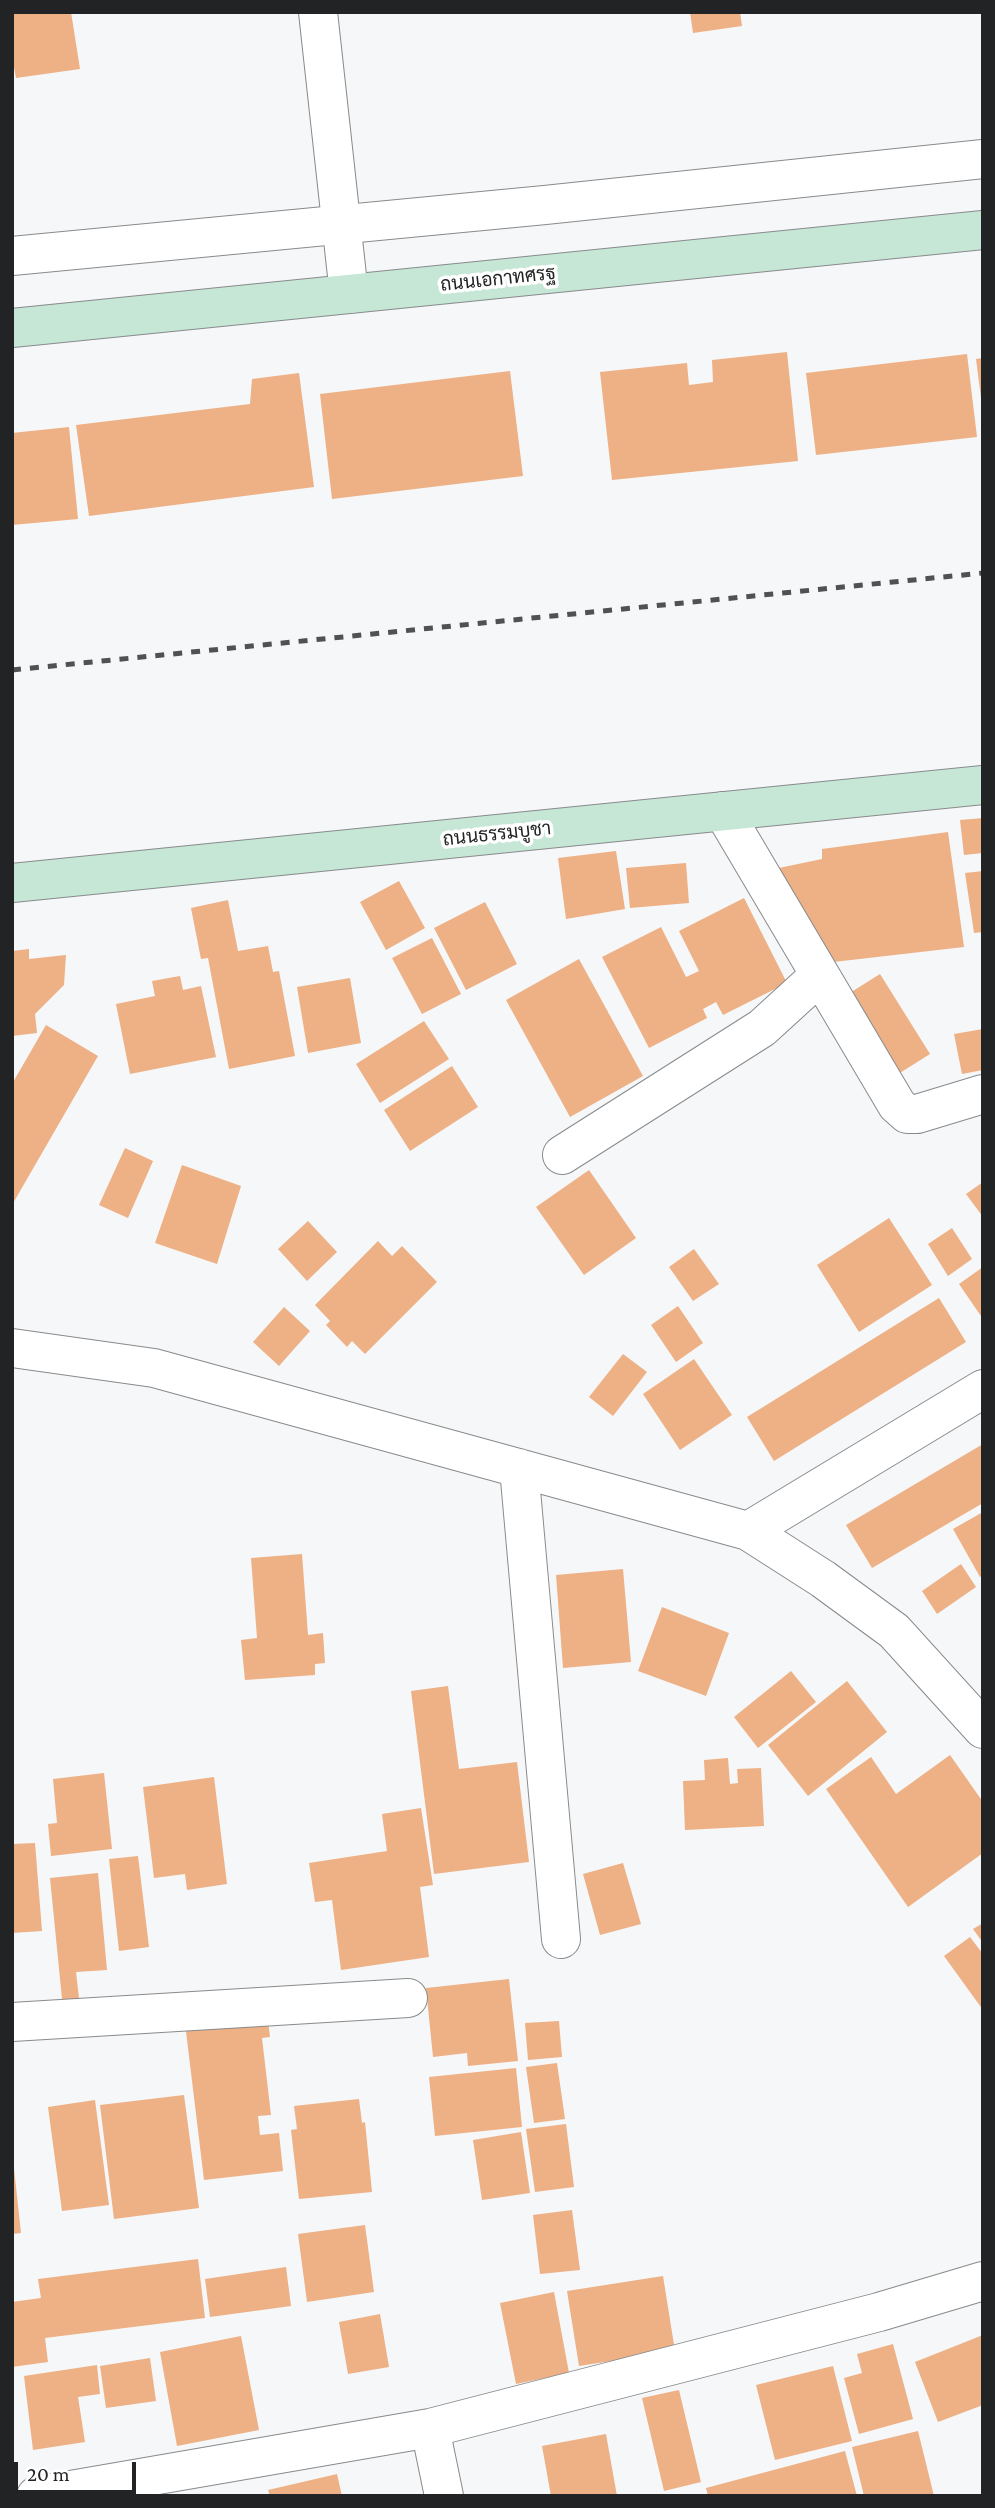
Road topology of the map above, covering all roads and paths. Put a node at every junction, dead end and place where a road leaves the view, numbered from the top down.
1 (318, 12) edge
2 (983, 159) edge
3 (341, 224) junction
4 (983, 230) edge
5 (12, 256) edge
6 (349, 294) junction
7 (12, 328) edge
8 (983, 785) edge
9 (723, 811) junction
10 (12, 883) edge
11 (820, 975) junction
12 (983, 1094) edge
13 (562, 1155) dead end
14 (12, 1348) edge
15 (983, 1389) edge
16 (519, 1468) junction
17 (748, 1531) junction
18 (983, 1729) edge
19 (561, 1939) dead end
20 (408, 1998) dead end
21 (12, 2022) edge
22 (983, 2281) edge
23 (429, 2428) junction
24 (36, 2496) edge
25 (444, 2496) edge

1 - 3 street
2 - 3 street
3 - 5 street
3 - 6 street
4 - 6 main road, ถนนเอกาทศรฐ
6 - 7 main road, ถนนเอกาทศรฐ
8 - 9 main road, ถนนธรรมบูชา
9 - 10 main road, ถนนธรรมบูชา
9 - 11 street
11 - 12 street
11 - 13 street
14 - 16 street
15 - 17 street
16 - 17 street
16 - 19 street
17 - 18 street
20 - 21 street
22 - 23 street
23 - 24 street
23 - 25 street

